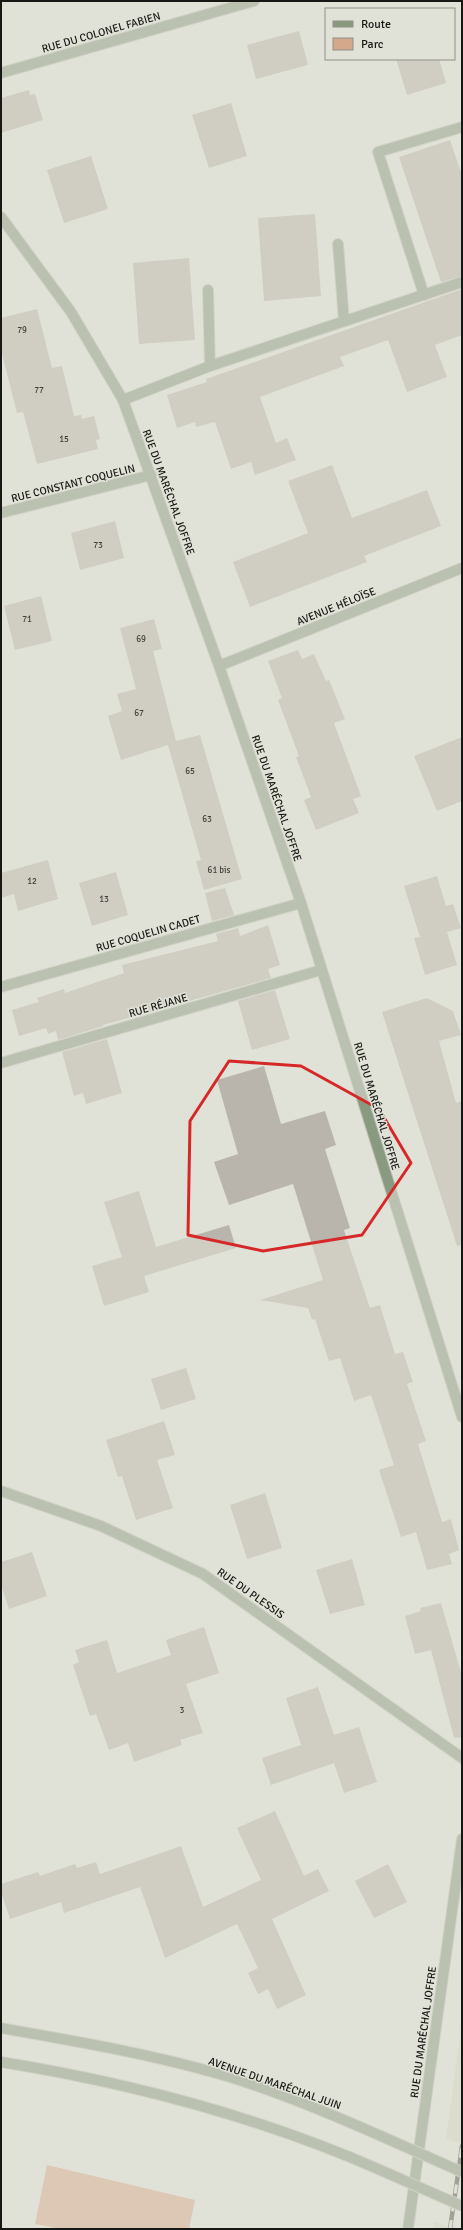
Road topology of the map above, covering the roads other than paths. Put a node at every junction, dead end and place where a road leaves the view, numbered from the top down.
1 (254, 1) edge
2 (1, 73) edge
3 (462, 127) edge
4 (1, 217) edge
5 (338, 244) dead end
6 (462, 282) edge
7 (208, 290) dead end
8 (424, 295) junction
9 (344, 321) junction
10 (210, 366) junction
11 (123, 400) junction
12 (151, 475) junction
13 (1, 513) edge
14 (462, 568) edge
15 (219, 666) junction
16 (301, 903) junction
17 (321, 970) junction
18 (1, 987) edge
19 (1, 1063) edge
20 (462, 1417) edge
21 (1, 1491) edge
22 (462, 1758) edge
23 (462, 1839) edge
24 (1, 2028) edge
25 (1, 2062) edge
26 (462, 2172) edge
27 (462, 2206) edge
28 (408, 2229) edge

1 - 2 street, RUE DU COLONEL FABIEN
3 - 8 street
4 - 11 street, RUE DU MARÉCHAL JOFFRE
5 - 9 street
6 - 8 street
7 - 10 street
8 - 9 street
9 - 10 street
10 - 11 street
11 - 12 street, RUE DU MARÉCHAL JOFFRE
12 - 13 street, RUE CONSTANT COQUELIN
12 - 15 street, RUE DU MARÉCHAL JOFFRE
14 - 15 street, AVENUE HÉLOÏSE
15 - 16 street, RUE DU MARÉCHAL JOFFRE
16 - 17 street, RUE DU MARÉCHAL JOFFRE
16 - 18 street, RUE COQUELIN CADET
17 - 19 street, RUE RÉJANE
17 - 20 street, RUE DU MARÉCHAL JOFFRE
21 - 22 street, RUE DU PLESSIS
23 - 28 street, RUE DU MARÉCHAL JOFFRE
24 - 26 street, AVENUE DU MARÉCHAL JUIN, bridge
25 - 27 street, bridge

